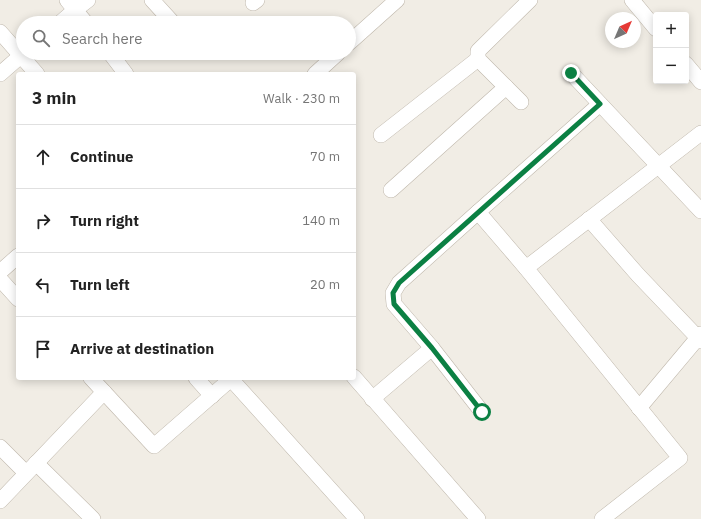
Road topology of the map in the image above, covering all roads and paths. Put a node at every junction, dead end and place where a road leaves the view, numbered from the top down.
1 (88, 0) edge
2 (152, 0) edge
3 (397, 0) edge
4 (530, 0) edge
5 (632, 0) edge
6 (71, 5) edge
7 (64, 16) edge
8 (80, 16) edge
9 (167, 16) edge
10 (653, 25) edge
11 (0, 32) edge
12 (356, 38) edge
13 (16, 47) edge
14 (16, 60) edge
15 (27, 60) edge
16 (115, 60) edge
17 (330, 60) edge
18 (478, 60) junction
19 (689, 68) edge
20 (36, 72) edge
21 (124, 72) edge
22 (317, 72) edge
23 (571, 73) dead end
24 (0, 74) edge
25 (701, 82) edge
26 (506, 87) junction
27 (521, 102) dead end
28 (600, 104) junction
29 (701, 133) edge
30 (381, 134) dead end
31 (659, 166) junction
32 (391, 190) dead end
33 (701, 211) edge
34 (478, 212) junction
35 (589, 219) junction
36 (16, 258) edge
37 (526, 268) junction
38 (0, 272) edge
39 (0, 279) edge
40 (16, 297) edge
41 (700, 337) edge
42 (432, 348) junction
43 (93, 380) edge
44 (198, 380) edge
45 (231, 380) edge
46 (233, 380) edge
47 (356, 380) edge
48 (104, 392) junction
49 (212, 396) junction
50 (372, 399) junction
51 (639, 408) junction
52 (482, 412) dead end
53 (0, 447) edge
54 (31, 468) junction
55 (0, 501) edge
56 (93, 519) edge
57 (357, 519) edge
58 (478, 519) edge
59 (602, 519) edge

1 - 6 street
2 - 9 street
3 - 12 street
4 - 18 street
5 - 10 street
6 - 7 street
6 - 8 street
11 - 13 street
14 - 24 street
15 - 20 street
16 - 21 street
17 - 22 street
18 - 26 street
18 - 30 street
19 - 25 street
23 - 28 street
26 - 27 street
26 - 32 street
28 - 31 street
28 - 34 street
29 - 31 street
31 - 33 street
31 - 35 street
34 - 37 street
34 - 42 street
35 - 37 street
35 - 41 street
36 - 38 street
37 - 51 street
39 - 40 street
41 - 51 street
42 - 50 street
42 - 52 street
43 - 48 street
44 - 49 street
45 - 49 street
46 - 57 street
47 - 50 street
48 - 49 street
48 - 54 street
50 - 58 street
51 - 59 street
53 - 54 street
54 - 55 street
54 - 56 street

